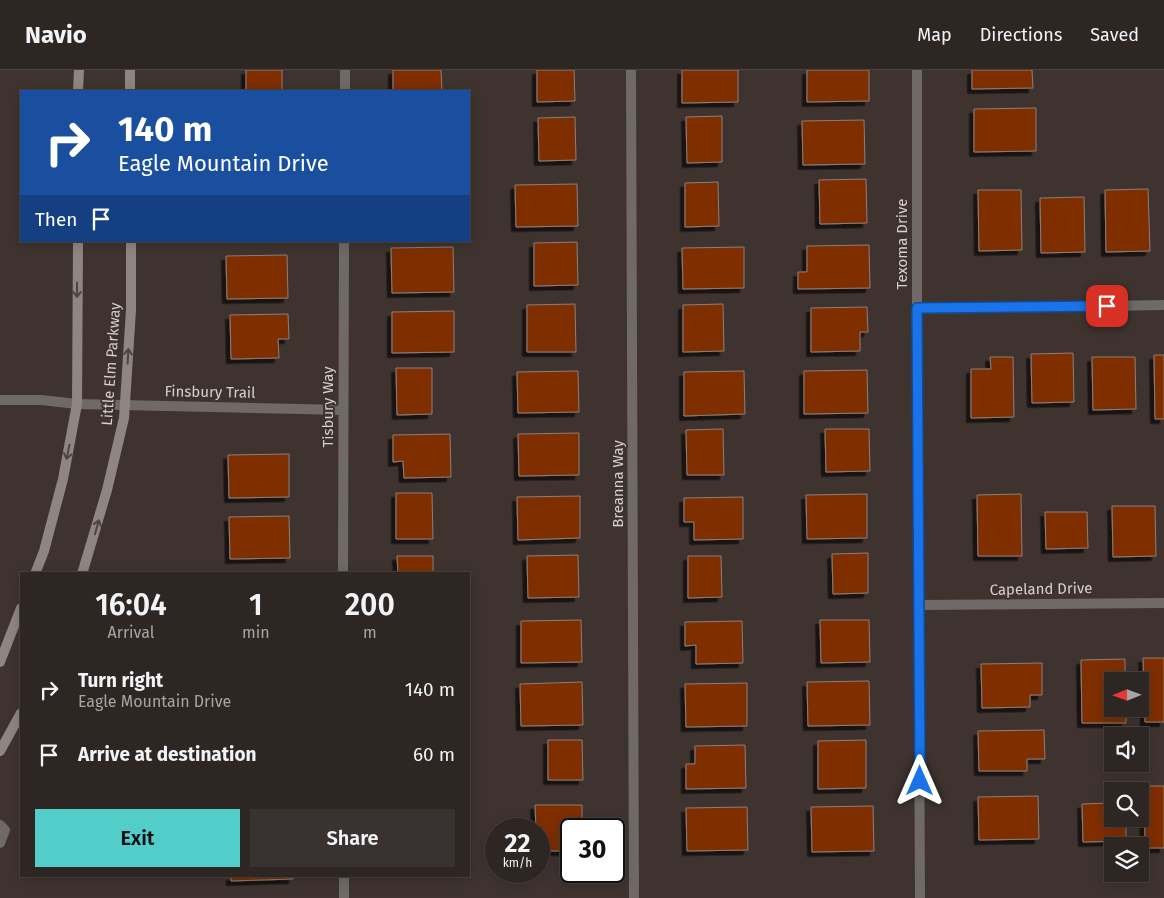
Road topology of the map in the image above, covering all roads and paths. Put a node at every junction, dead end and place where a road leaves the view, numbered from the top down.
1 (78, 70) edge
2 (130, 70) edge
3 (345, 70) edge
4 (631, 70) edge
5 (917, 70) edge
6 (78, 90) edge
7 (130, 90) edge
8 (345, 90) edge
9 (78, 242) edge
10 (131, 242) edge
11 (344, 242) edge
12 (1164, 305) edge
13 (917, 308) junction
14 (0, 400) edge
15 (77, 404) junction
16 (125, 405) junction
17 (343, 410) junction
18 (36, 572) edge
19 (83, 572) edge
20 (343, 572) edge
21 (1164, 602) edge
22 (918, 605) junction
23 (20, 611) edge
24 (0, 662) edge
25 (20, 715) edge
26 (0, 751) edge
27 (0, 825) edge
28 (0, 843) edge
29 (344, 877) edge
30 (344, 898) edge
31 (634, 898) edge
32 (920, 898) edge

1 - 6 main road
2 - 7 main road
3 - 8 street
4 - 31 street, Breanna Way
5 - 13 street, Texoma Drive
9 -> 15 main road, Little Elm Parkway
16 -> 10 main road, Little Elm Parkway
11 - 17 street, Tisbury Way
12 - 13 street
13 - 22 street, Texoma Drive
14 - 15 street, Finsbury Trail
15 - 16 street, Finsbury Trail
15 -> 18 main road, Little Elm Parkway
16 - 17 street, Finsbury Trail
19 -> 16 main road, Little Elm Parkway
17 - 20 street, Tisbury Way
21 - 22 street, Capeland Drive
22 - 32 street, Texoma Drive
23 - 24 main road
25 - 26 main road
27 - 28 street
29 - 30 street

